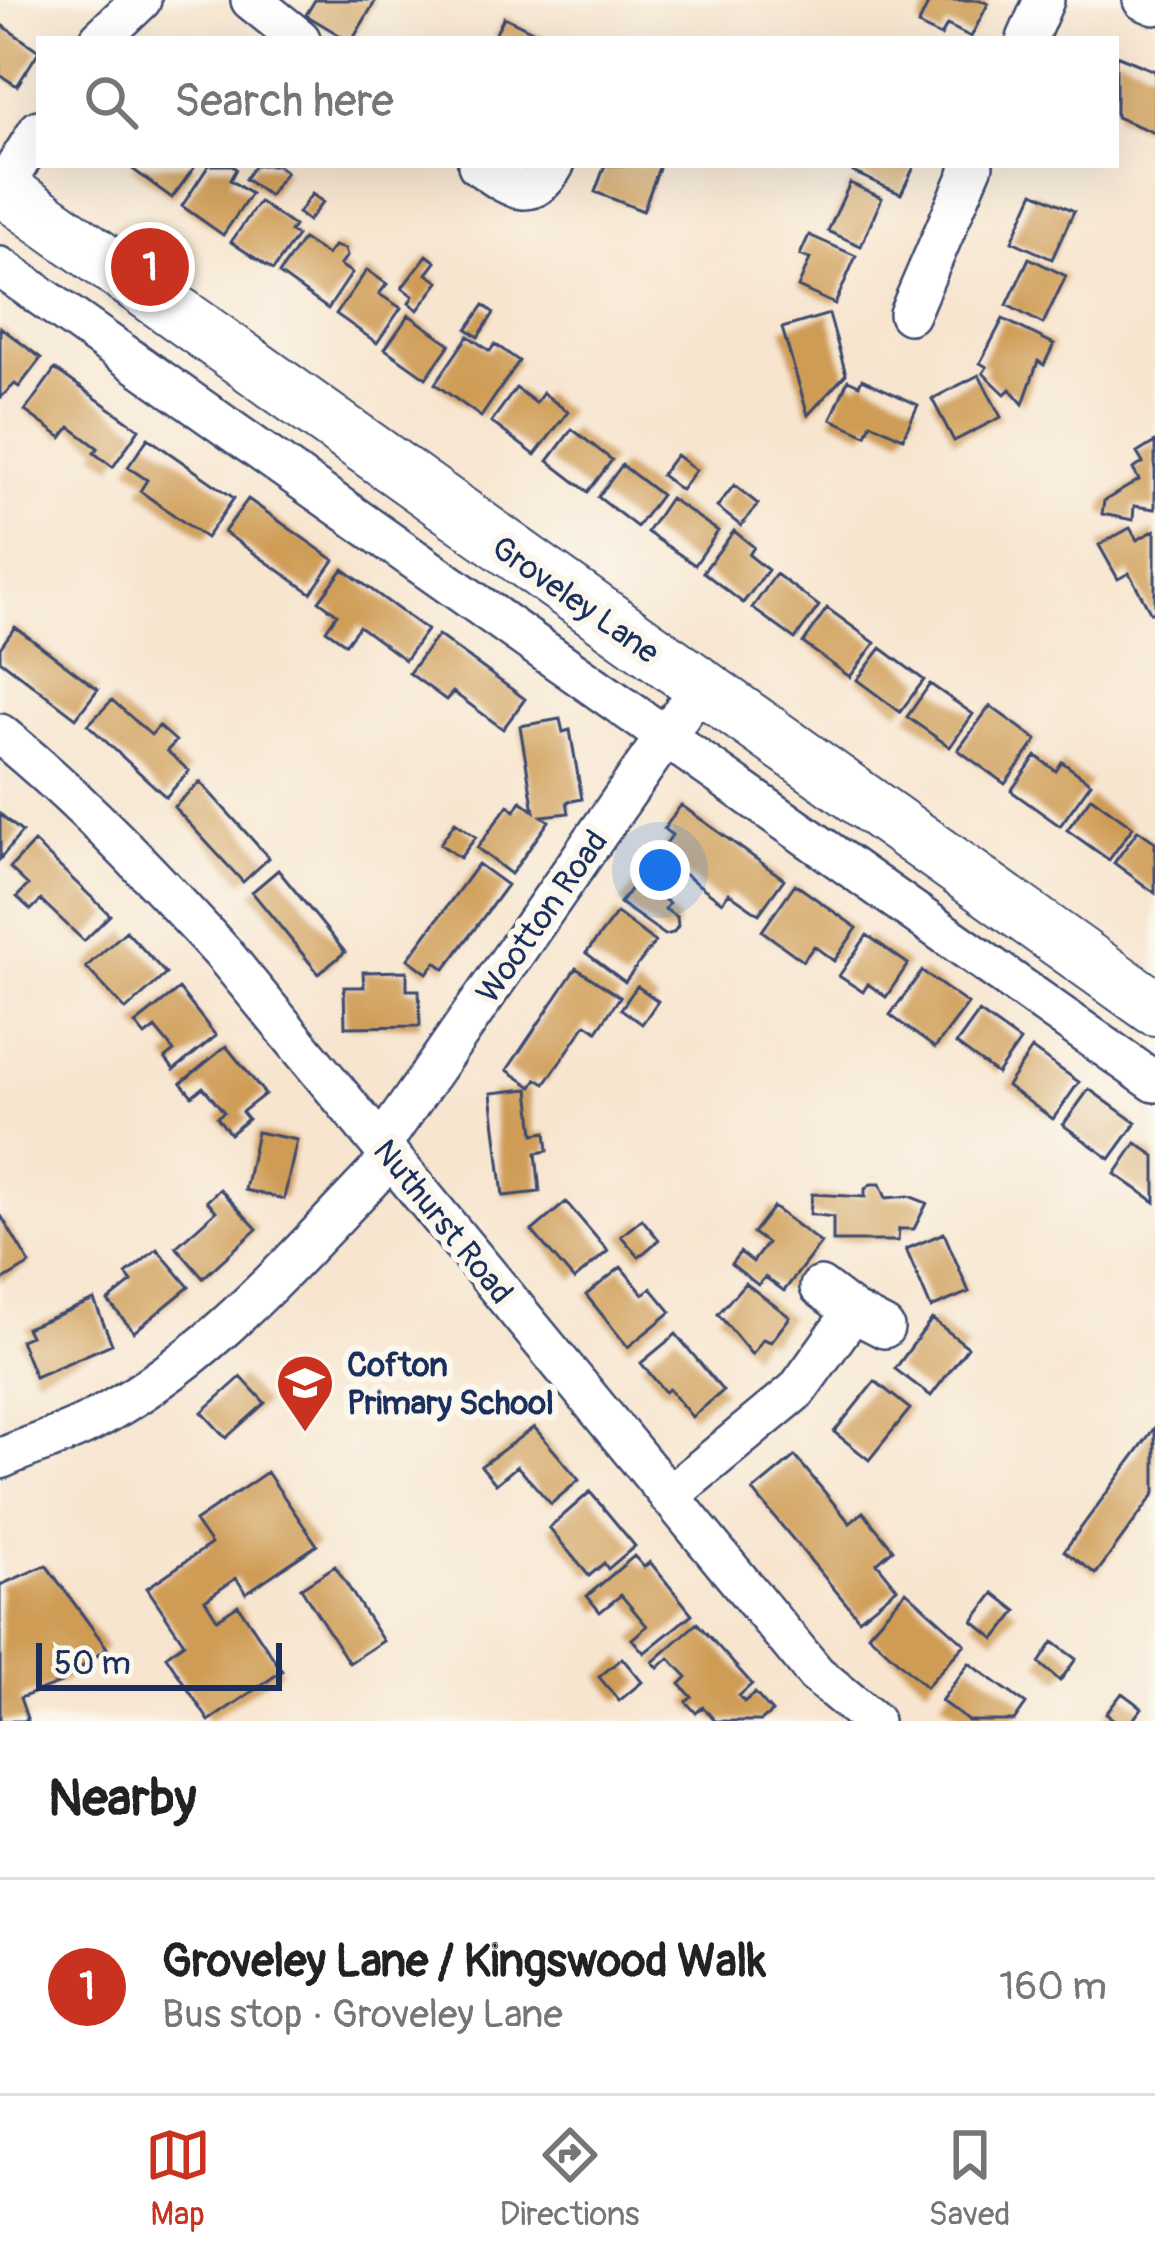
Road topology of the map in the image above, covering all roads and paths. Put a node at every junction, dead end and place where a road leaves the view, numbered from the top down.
1 (141, 0) edge
2 (251, 0) edge
3 (1044, 0) edge
4 (1143, 0) edge
5 (1155, 5) edge
6 (103, 36) edge
7 (296, 36) edge
8 (1028, 36) edge
9 (36, 135) edge
10 (482, 168) edge
11 (552, 168) edge
12 (972, 168) edge
13 (1, 188) edge
14 (0, 267) edge
15 (909, 314) dead end
16 (700, 687) junction
17 (0, 734) edge
18 (667, 739) junction
19 (1155, 1008) edge
20 (1155, 1082) edge
21 (386, 1151) junction
22 (820, 1286) dead end
23 (5, 1444) edge
24 (669, 1496) junction
25 (873, 1721) edge

1 - 6 street
2 - 7 street
3 - 8 street
4 - 5 street
9 - 13 street
10 - 11 street
12 - 15 street
13 - 16 main road, Groveley Lane
14 - 18 street, Groveley Lane
16 - 18 street, Wootton Road
16 - 19 main road, Groveley Lane
17 - 21 street, Nuthurst Road
18 - 20 street, Groveley Lane
18 - 21 street, Wootton Road
21 - 23 street, Wootton Road
21 - 24 street, Nuthurst Road
22 - 24 street
24 - 25 street, Nuthurst Road

